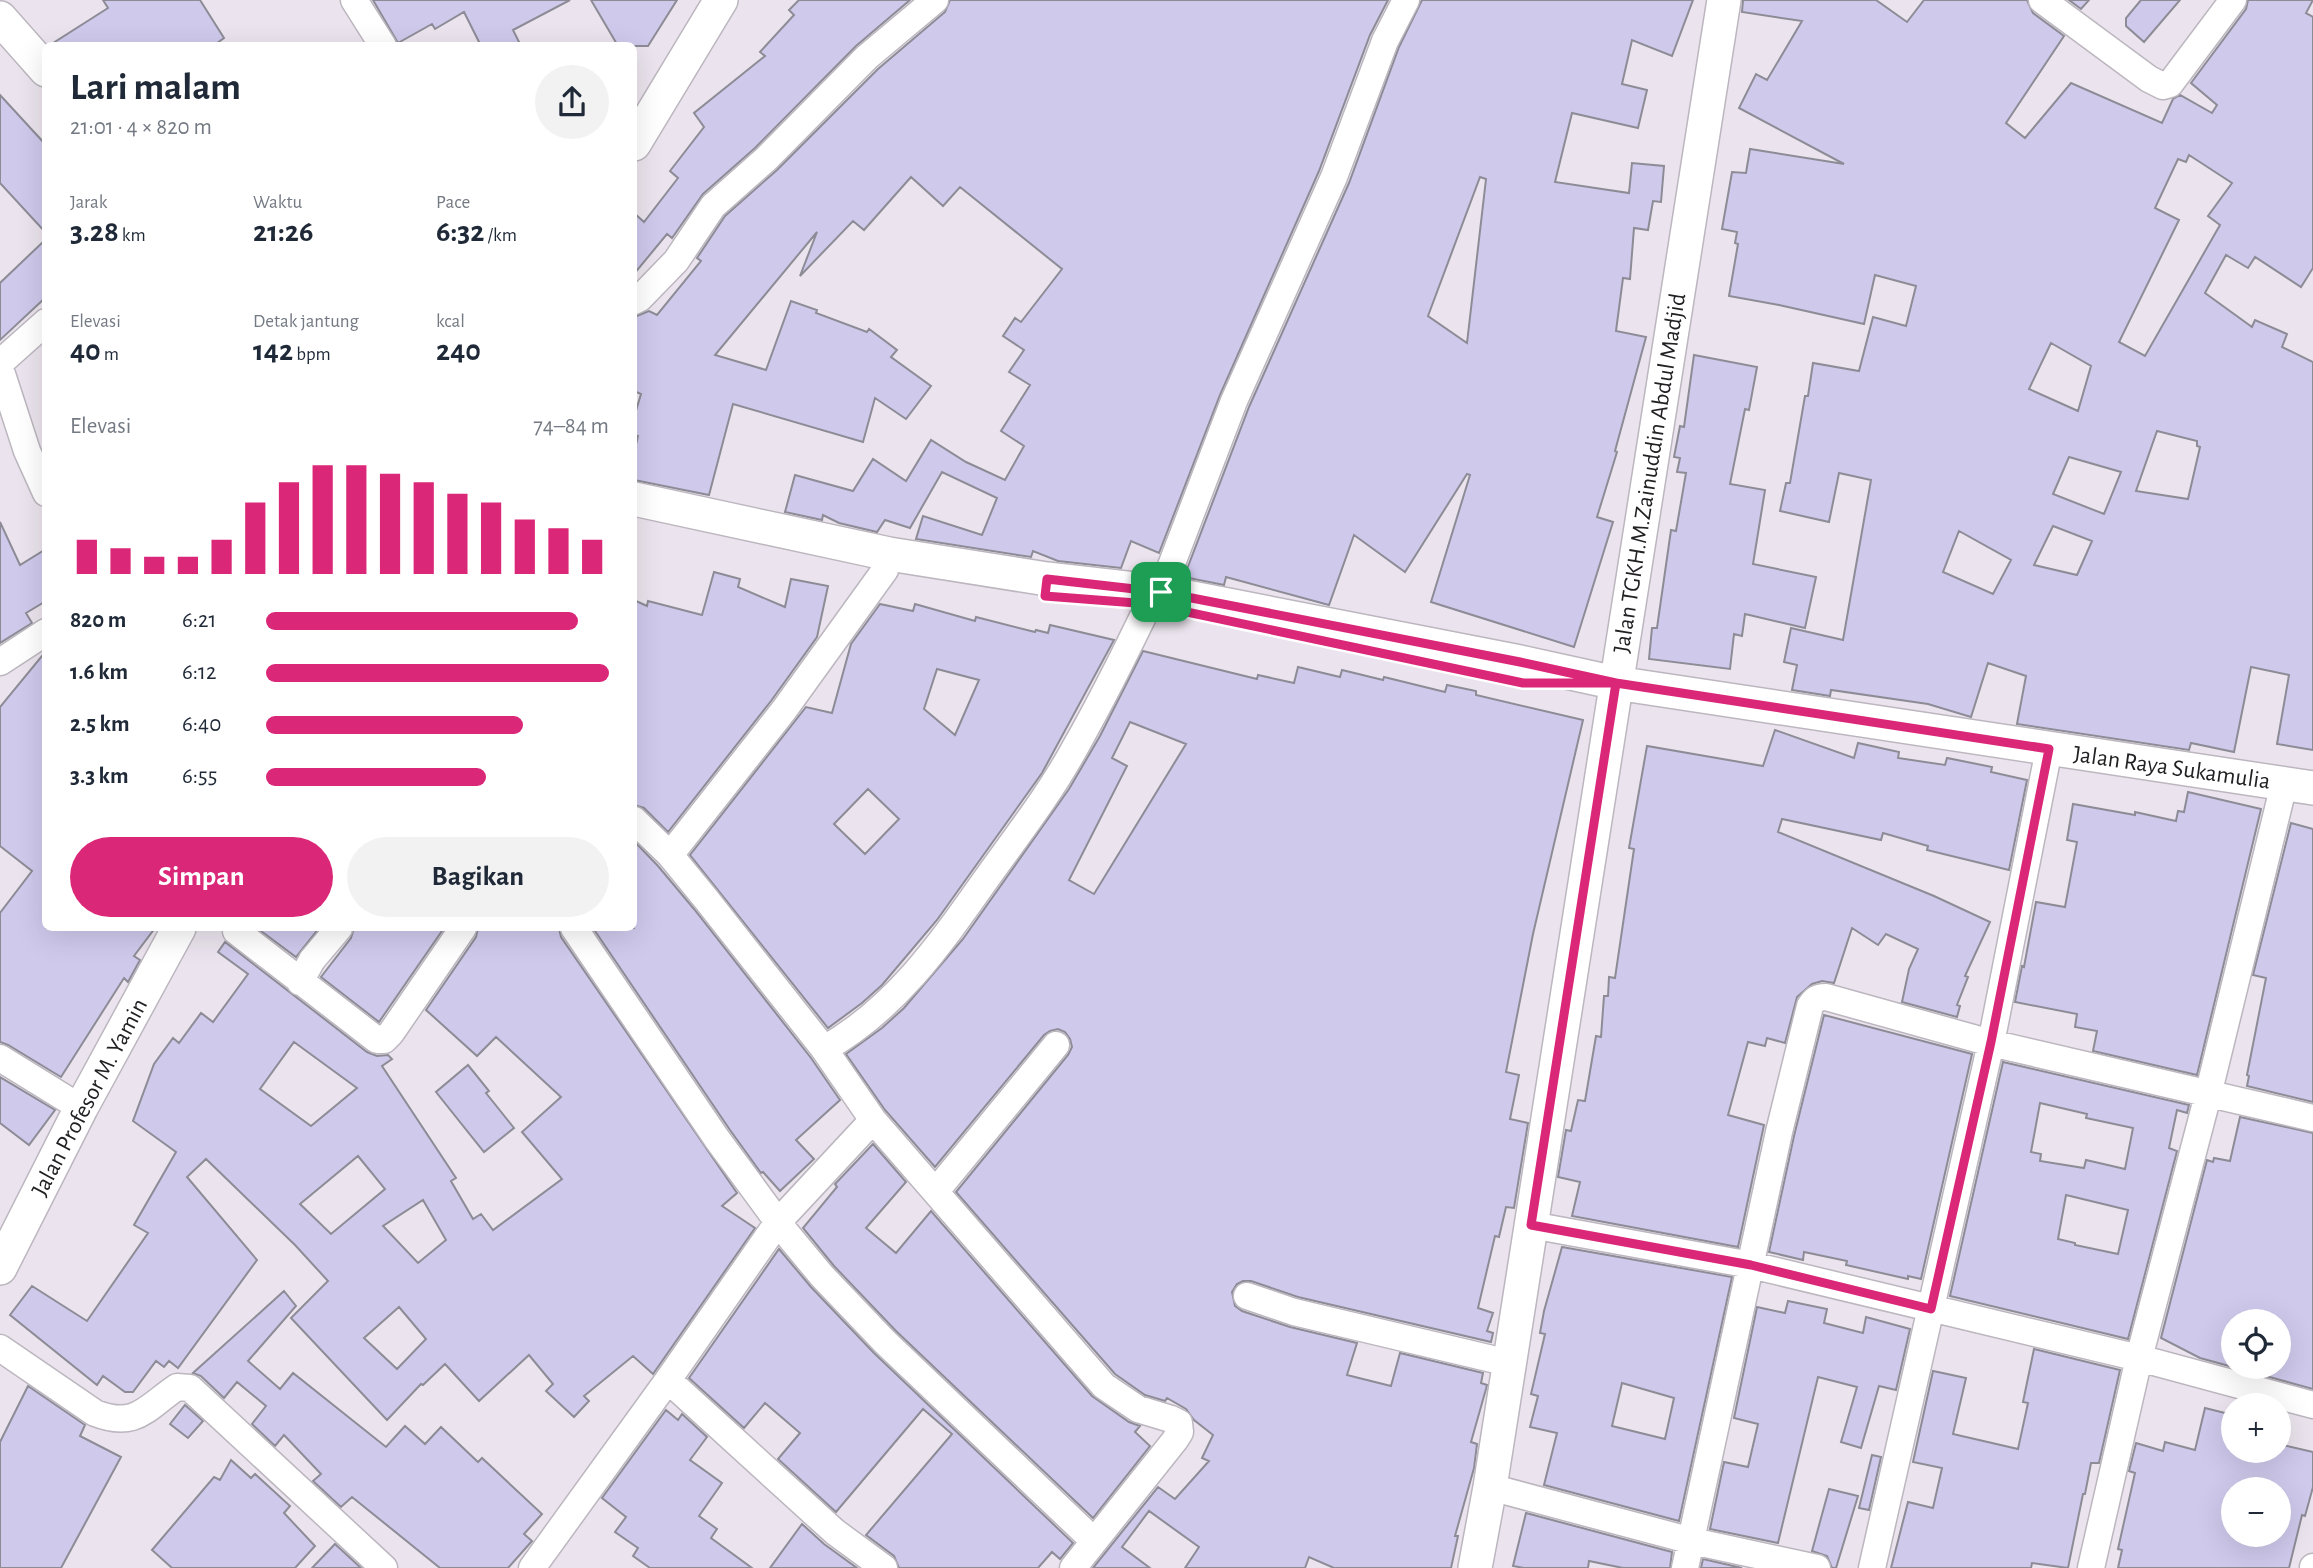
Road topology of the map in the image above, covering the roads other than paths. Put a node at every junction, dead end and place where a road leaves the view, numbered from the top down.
1 (9, 0) edge
2 (354, 0) edge
3 (721, 0) edge
4 (935, 0) edge
5 (1406, 0) edge
6 (1724, 0) edge
7 (2042, 0) edge
8 (2233, 0) edge
9 (0, 18) edge
10 (46, 42) edge
11 (380, 42) edge
12 (42, 65) edge
13 (637, 139) edge
14 (637, 300) edge
15 (42, 326) edge
16 (0, 366) edge
17 (42, 485) edge
18 (637, 500) edge
19 (637, 519) edge
20 (885, 570) junction
21 (1046, 587) junction
22 (1155, 598) junction
23 (42, 635) edge
24 (0, 662) edge
25 (1616, 683) junction
26 (2049, 749) junction
27 (2299, 786) edge
28 (637, 823) edge
29 (670, 855) junction
30 (177, 931) edge
31 (236, 931) dead end
32 (336, 931) edge
33 (461, 931) edge
34 (576, 931) edge
35 (300, 982) junction
36 (1991, 1042) junction
37 (1056, 1045) dead end
38 (824, 1049) junction
39 (0, 1058) edge
40 (2208, 1095) junction
41 (81, 1108) junction
42 (2313, 1118) edge
43 (873, 1120) junction
44 (936, 1191) junction
45 (778, 1222) junction
46 (1531, 1225) junction
47 (1751, 1265) junction
48 (0, 1268) edge
49 (1247, 1296) dead end
50 (1931, 1309) junction
51 (0, 1349) edge
52 (2138, 1358) junction
53 (1509, 1363) junction
54 (668, 1380) junction
55 (2313, 1405) edge
56 (1490, 1487) junction
57 (1093, 1540) junction
58 (1692, 1541) junction
59 (384, 1568) edge
60 (532, 1568) edge
61 (884, 1568) edge
62 (1073, 1568) edge
63 (1475, 1568) edge
64 (1685, 1568) edge
65 (1817, 1568) edge
66 (1872, 1568) edge
67 (2091, 1568) edge

1 - 10 main road
2 - 11 street
3 - 13 main road
4 - 14 street
5 - 22 street
6 - 25 main road, Jalan TGKH.M.Zainuddin Abdul Madjid
7 - 8 street
9 - 12 main road
15 - 16 street
16 - 17 street
18 - 21 main road
19 - 20 main road
20 - 21 main road
20 - 29 street
21 - 22 main road, Jalan Raya Sukamulia
22 - 25 main road, Jalan Raya Sukamulia
22 - 38 street
23 - 24 street
25 - 26 main road, Jalan Raya Sukamulia
25 - 46 main road, Jalan TGKH.M.Zainuddin Abdul Madjid
26 - 27 main road, Jalan Raya Sukamulia
26 - 36 street
27 - 40 street
28 - 29 street
29 - 38 street
30 - 41 main road, Jalan Profesor M. Yamin
31 - 35 street
32 - 35 street
33 - 35 street
34 - 45 street
36 - 40 street
36 - 47 street
36 - 50 street
37 - 44 street
38 - 43 street
39 - 41 street
40 - 42 street
40 - 52 street
41 - 48 main road, Jalan Profesor M. Yamin
43 - 44 street
43 - 45 street
44 - 57 street
45 - 54 street
45 - 57 street
46 - 47 street
46 - 53 main road, Jalan TGKH.M.Zainuddin Abdul Madjid
47 - 50 street
47 - 58 street
49 - 53 street
50 - 52 street
50 - 66 street
51 - 59 street
52 - 55 street
52 - 67 street
53 - 56 main road, Jalan TGKH.M.Zainuddin Abdul Madjid
54 - 60 street
54 - 61 street
56 - 58 street
56 - 63 main road, Jalan TGKH.M.Zainuddin Abdul Madjid
57 - 62 street
58 - 64 street
58 - 65 street

